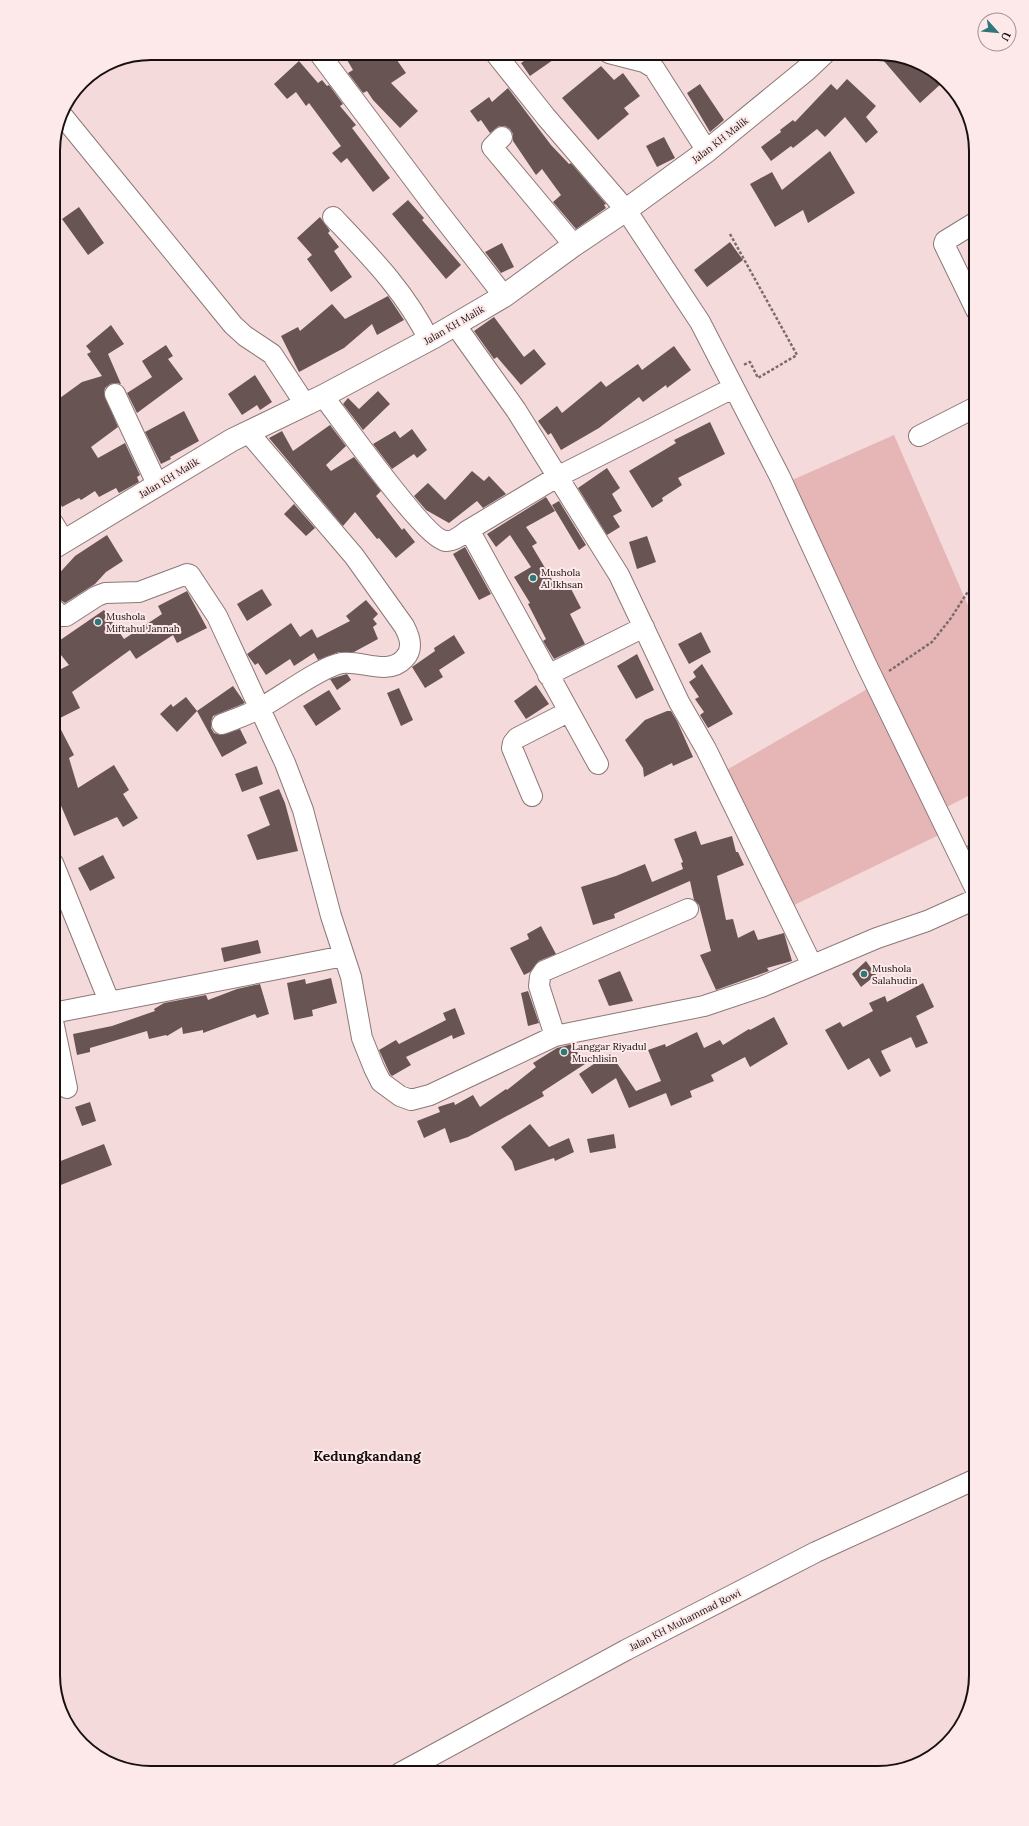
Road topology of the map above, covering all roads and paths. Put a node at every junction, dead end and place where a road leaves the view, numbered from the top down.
1 (324, 60) edge
2 (501, 60) edge
3 (634, 60) edge
4 (817, 60) edge
5 (66, 120) edge
6 (502, 137) dead end
7 (707, 151) junction
8 (626, 210) junction
9 (333, 218) dead end
10 (969, 227) edge
11 (730, 234) dead end
12 (574, 245) junction
13 (504, 296) junction
14 (969, 296) edge
15 (456, 326) junction
16 (429, 340) junction
17 (741, 365) dead end
18 (733, 388) junction
19 (115, 394) dead end
20 (314, 400) junction
21 (969, 411) edge
22 (248, 432) junction
23 (919, 436) dead end
24 (556, 477) junction
25 (157, 484) junction
26 (467, 531) junction
27 (60, 535) edge
28 (969, 590) edge
29 (60, 615) edge
30 (644, 627) junction
31 (548, 675) junction
32 (874, 681) junction
33 (260, 708) junction
34 (568, 712) junction
35 (222, 724) dead end
36 (598, 764) dead end
37 (532, 796) dead end
38 (969, 876) edge
39 (60, 880) edge
40 (969, 902) edge
41 (688, 909) dead end
42 (344, 956) junction
43 (812, 965) junction
44 (109, 1001) junction
45 (60, 1012) edge
46 (556, 1036) junction
47 (60, 1055) edge
48 (67, 1088) dead end
49 (969, 1482) edge
50 (413, 1766) edge

1 - 13 street
2 - 8 street
3 - 7 street
4 - 7 street, Jalan KH Malik
5 - 20 street
6 - 12 street
7 - 8 street, Jalan KH Malik
8 - 12 street, Jalan KH Malik
8 - 18 street
9 - 16 street
10 - 14 street
11 - 17 path
12 - 13 street, Jalan KH Malik
13 - 15 street, Jalan KH Malik
15 - 16 street, Jalan KH Malik
15 - 24 street
16 - 20 street, Jalan KH Malik
18 - 24 street
18 - 32 street
19 - 25 street
20 - 22 street, Jalan KH Malik
20 - 26 street
21 - 23 street
22 - 25 street, Jalan KH Malik
22 - 33 street
24 - 26 street
24 - 30 street
25 - 27 street, Jalan KH Malik
26 - 31 street
28 - 32 path
29 - 33 street
30 - 31 street
30 - 43 street
31 - 34 street
32 - 38 street
33 - 35 street
33 - 42 street
34 - 36 street
34 - 37 street
39 - 44 street
40 - 43 street
41 - 46 street
42 - 44 street
42 - 46 street
43 - 46 street
44 - 45 street
47 - 48 street
49 - 50 street, Jalan KH Muhammad Rowi

